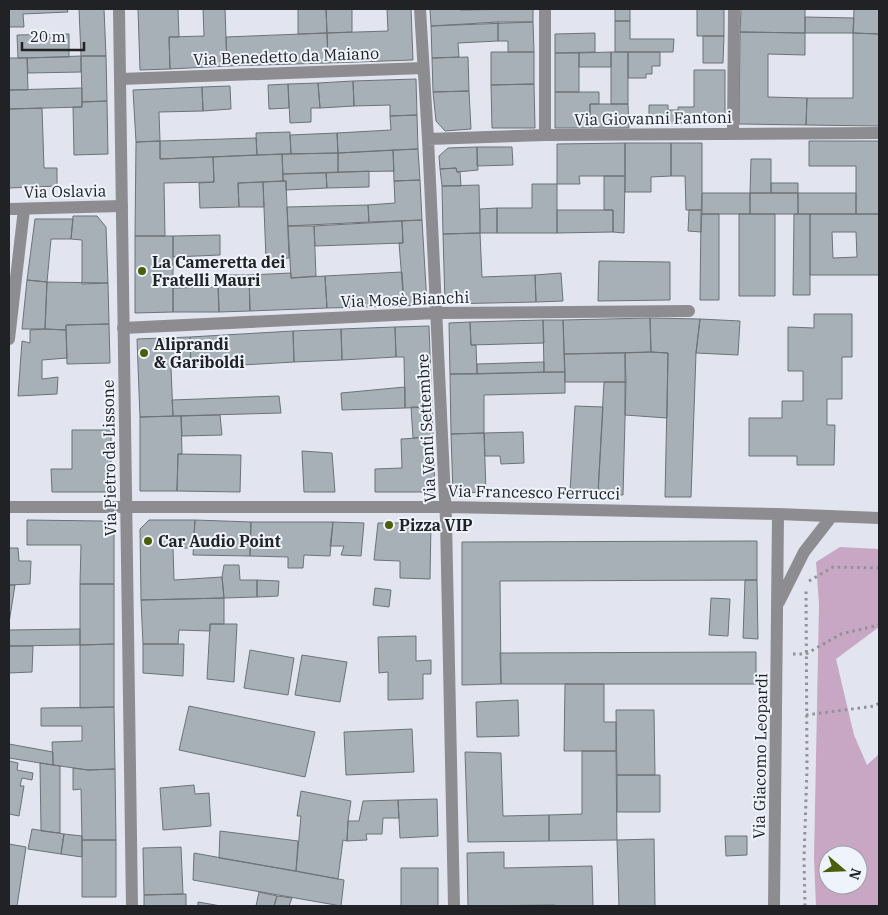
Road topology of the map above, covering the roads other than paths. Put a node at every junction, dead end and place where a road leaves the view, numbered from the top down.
1 (119, 9) edge
2 (420, 9) edge
3 (545, 9) edge
4 (734, 9) edge
5 (423, 68) junction
6 (120, 79) junction
7 (879, 133) edge
8 (733, 134) junction
9 (545, 136) junction
10 (428, 139) junction
11 (122, 206) junction
12 (9, 209) edge
13 (24, 209) junction
14 (690, 312) dead end
15 (436, 313) junction
16 (123, 328) junction
17 (9, 339) edge
18 (9, 507) edge
19 (446, 507) junction
20 (126, 508) junction
21 (778, 514) junction
22 (832, 516) junction
23 (879, 518) edge
24 (777, 606) junction
25 (132, 906) edge
26 (454, 906) edge
27 (774, 906) edge

1 - 6 street, Via Pietro da Lissone
2 - 5 street, Via Venti Settembre
3 - 9 street
4 - 8 street
5 - 6 street, Via Benedetto da Maiano
5 - 10 street, Via Venti Settembre
6 - 11 street, Via Pietro da Lissone
7 - 8 street, Via Giovanni Fantoni
8 - 9 street, Via Giovanni Fantoni
9 - 10 street, Via Giovanni Fantoni
10 - 15 street, Via Venti Settembre
11 - 13 street, Via Oslavia
11 - 16 street, Via Pietro da Lissone
12 - 13 street, Via Oslavia
13 - 17 street
14 - 15 street, Via Mosè Bianchi
15 - 16 street, Via Mosè Bianchi
15 - 19 street, Via Venti Settembre
16 - 20 street, Via Pietro da Lissone
18 - 20 street, Via Francesco Ferrucci
19 - 20 street, Via Francesco Ferrucci
19 - 21 street, Via Francesco Ferrucci
19 - 26 street, Via Venti Settembre
20 - 25 street, Via Pietro da Lissone
21 - 22 street, Via Francesco Ferrucci
21 - 24 street, Via Giacomo Leopardi
22 - 23 street, Via Francesco Ferrucci
22 - 24 street, Via Giacomo Leopardi
24 - 27 street, Via Giacomo Leopardi

